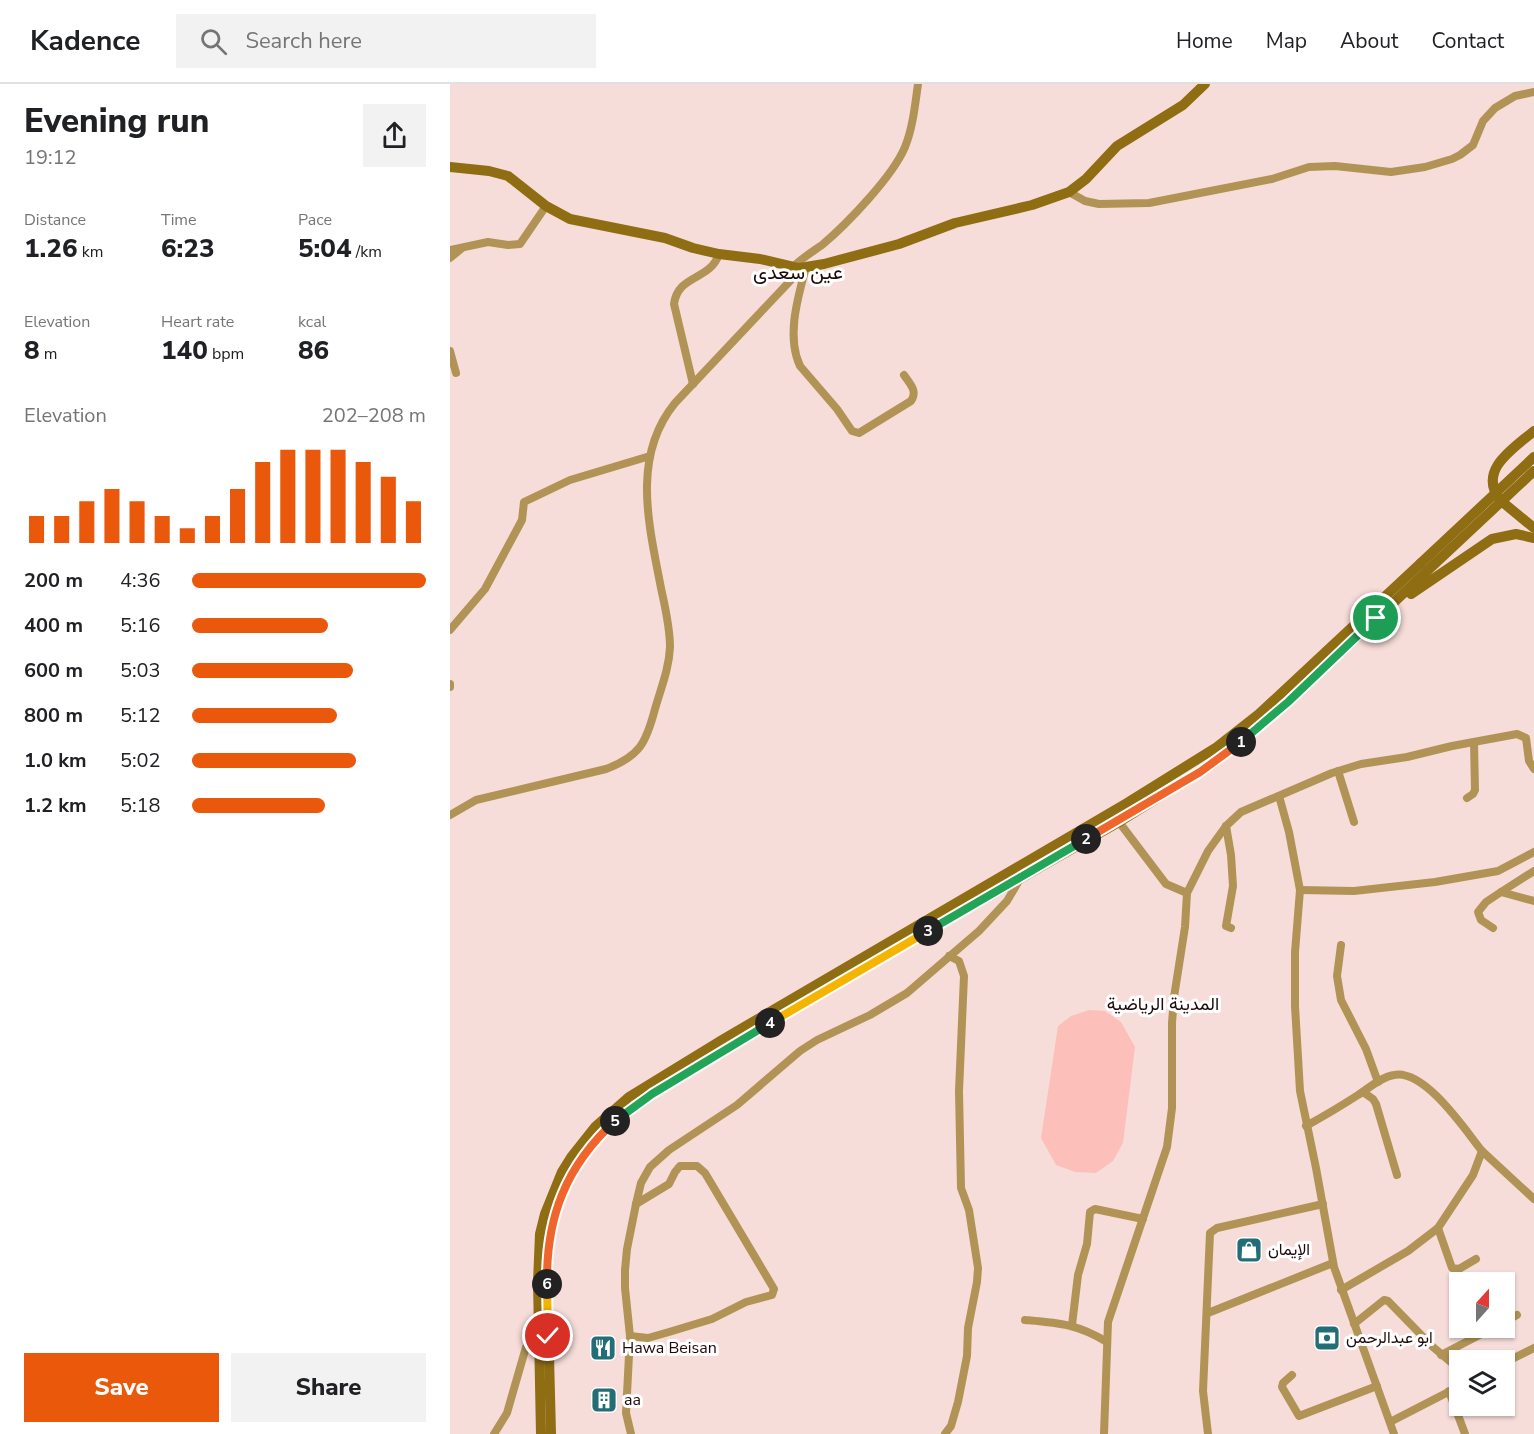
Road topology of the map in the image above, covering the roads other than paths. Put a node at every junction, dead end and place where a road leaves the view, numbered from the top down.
1 (918, 84) edge
2 (1205, 84) edge
3 (1534, 92) edge
4 (450, 167) edge
5 (1069, 192) junction
6 (546, 206) junction
7 (462, 248) junction
8 (450, 250) edge
9 (719, 254) junction
10 (450, 258) edge
11 (793, 267) junction
12 (806, 267) junction
13 (450, 351) edge
14 (456, 373) dead end
15 (904, 375) dead end
16 (693, 384) junction
17 (1534, 431) edge
18 (650, 456) junction
19 (1534, 456) edge
20 (1534, 471) edge
21 (1534, 528) edge
22 (1534, 538) edge
23 (1424, 567) junction
24 (1376, 618) junction
25 (450, 630) edge
26 (1474, 742) junction
27 (1534, 769) edge
28 (1338, 771) junction
29 (1279, 796) junction
30 (1467, 798) dead end
31 (450, 815) edge
32 (1119, 822) junction
33 (1354, 822) dead end
34 (1226, 826) junction
35 (1534, 852) edge
36 (1534, 871) edge
37 (1021, 878) junction
38 (1300, 890) junction
39 (1501, 892) junction
40 (1187, 893) junction
41 (1534, 902) edge
42 (1231, 928) dead end
43 (1493, 928) dead end
44 (1341, 945) dead end
45 (949, 956) junction
46 (1378, 1082) junction
47 (1363, 1092) junction
48 (1306, 1126) junction
49 (1482, 1151) junction
50 (1397, 1175) dead end
51 (1534, 1198) edge
52 (636, 1204) junction
53 (1323, 1204) junction
54 (1143, 1219) junction
55 (1438, 1228) junction
56 (1476, 1259) dead end
57 (1333, 1263) junction
58 (1341, 1290) junction
59 (1208, 1313) junction
60 (1025, 1320) dead end
61 (1354, 1324) junction
62 (1072, 1325) junction
63 (630, 1336) junction
64 (540, 1338) junction
65 (1474, 1338) edge
66 (1107, 1342) junction
67 (1534, 1348) edge
68 (1442, 1355) junction
69 (1515, 1358) edge
70 (1449, 1361) edge
71 (1292, 1375) dead end
72 (1377, 1386) junction
73 (1449, 1391) edge
74 (1458, 1416) edge
75 (1390, 1422) junction
76 (1393, 1433) edge
77 (494, 1434) edge
78 (541, 1434) edge
79 (551, 1434) edge
80 (631, 1434) edge
81 (945, 1434) edge
82 (1104, 1434) edge
83 (1208, 1434) edge
84 (1384, 1434) edge
85 (1465, 1434) edge

1 - 11 street
2 - 5 main road
3 - 5 street
4 - 6 main road
5 - 12 main road
6 - 7 street
6 - 9 main road
7 - 8 street
7 - 10 street
9 - 11 main road
9 - 16 street
11 - 12 main road
11 - 16 street
12 - 15 street
13 - 14 street
16 - 18 street
17 - 21 main road
18 - 25 street
18 - 31 street
19 - 23 main road, bridge
20 - 23 main road, bridge
22 - 24 main road
23 - 24 main road
23 - 64 main road
24 - 32 main road
26 - 27 street
26 - 28 street
26 - 30 street
28 - 29 street
28 - 33 street
29 - 34 street
29 - 38 street
32 - 37 main road
32 - 40 street
34 - 40 street
34 - 42 street
35 - 38 street
36 - 39 street
37 - 45 street
37 - 79 main road
38 - 48 street
39 - 41 street
39 - 43 street
40 - 54 street
44 - 46 street
45 - 52 street
45 - 81 street
46 - 47 street
46 - 49 street
47 - 48 street
47 - 50 street
48 - 53 street
49 - 51 street
49 - 55 street
52 - 63 street
52 - 63 street
53 - 57 street
53 - 59 street
54 - 62 street
54 - 66 street
55 - 56 street
55 - 58 street
57 - 58 street
57 - 59 street
58 - 61 street
59 - 83 street
60 - 62 street
61 - 68 street
61 - 72 street
62 - 66 street
63 - 80 street
64 - 77 street
64 - 78 main road
65 - 68 street
66 - 82 street
67 - 69 street
68 - 70 street
71 - 72 street
72 - 75 street
73 - 75 street
74 - 85 street
75 - 76 street
76 - 84 street

